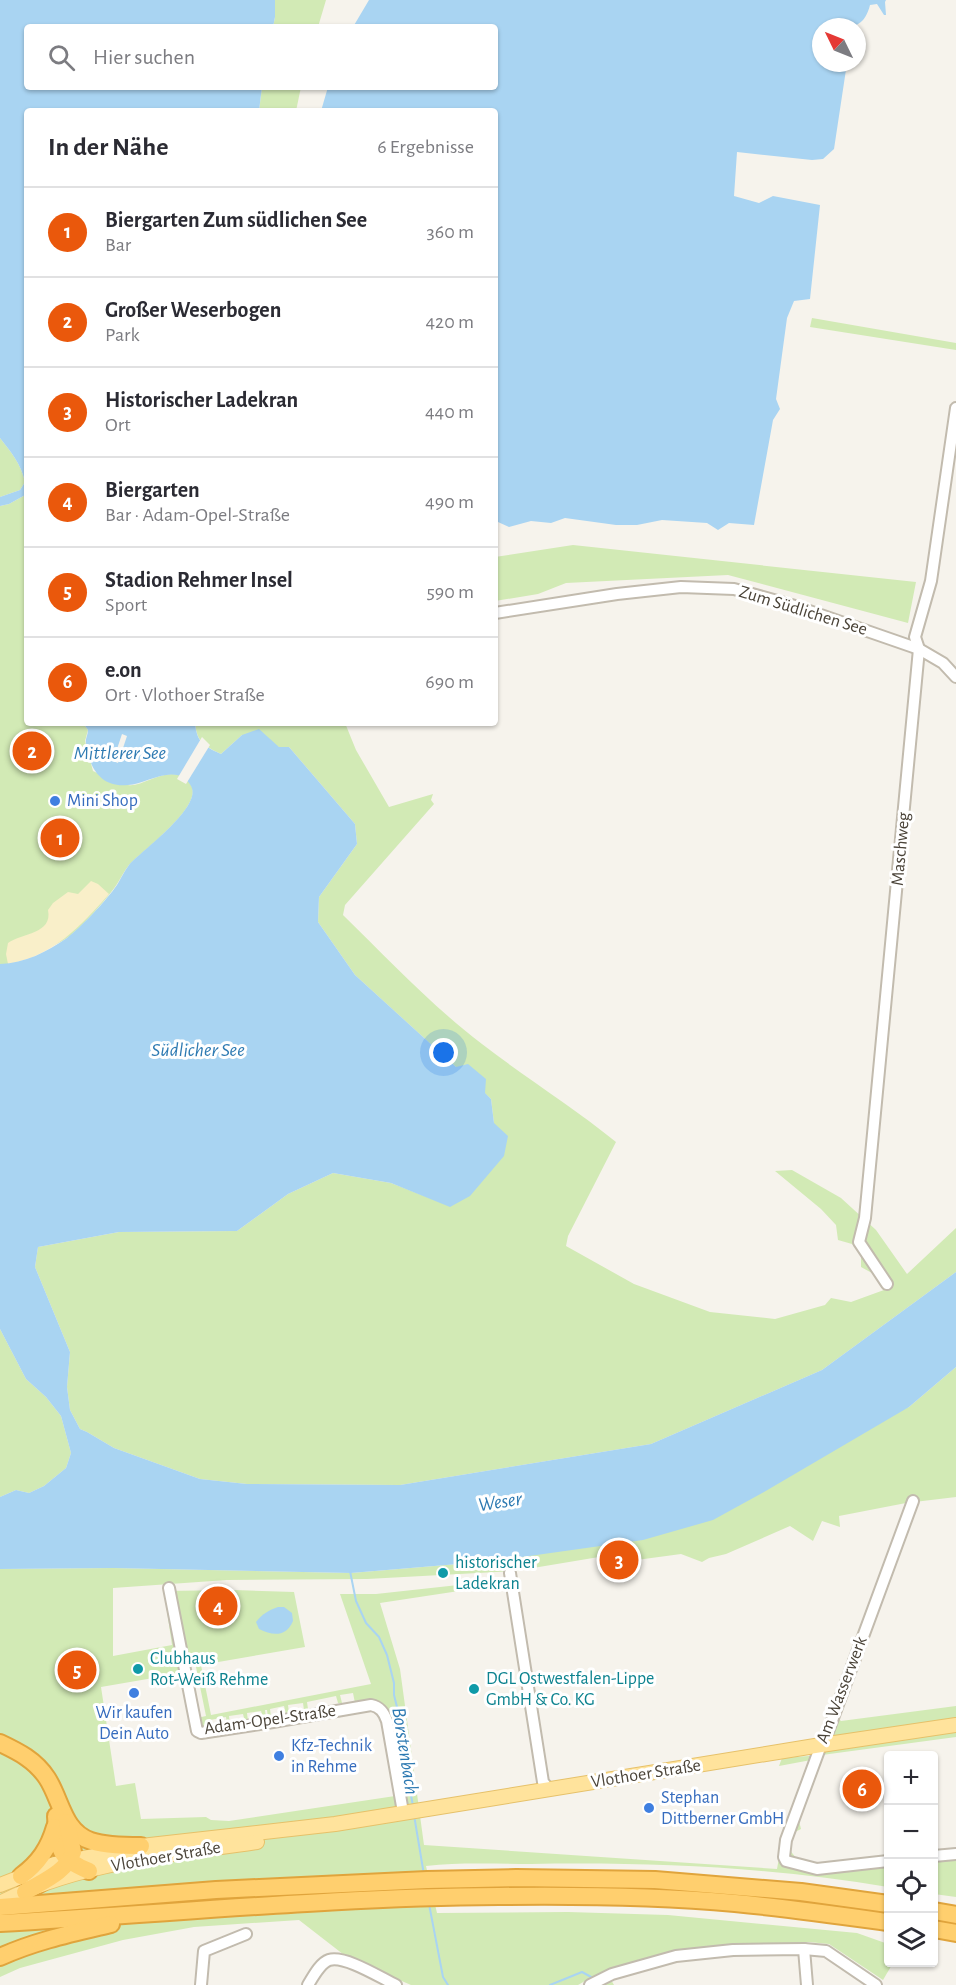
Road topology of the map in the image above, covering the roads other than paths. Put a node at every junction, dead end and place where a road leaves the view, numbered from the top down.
1 (956, 408) edge
2 (498, 613) edge
3 (919, 649) junction
4 (956, 677) edge
5 (887, 1284) dead end
6 (913, 1502) dead end
7 (510, 1573) dead end
8 (169, 1588) dead end
9 (956, 1725) edge
10 (0, 1743) edge
11 (821, 1745) junction
12 (549, 1789) junction
13 (403, 1812) junction
14 (62, 1822) junction
15 (335, 1824) junction
16 (141, 1846) junction
17 (956, 1854) edge
18 (938, 1856) edge
19 (69, 1861) junction
20 (884, 1861) edge
21 (89, 1871) junction
22 (23, 1884) junction
23 (0, 1885) edge
24 (884, 1903) edge
25 (212, 1909) junction
26 (0, 1910) edge
27 (938, 1912) edge
28 (956, 1915) edge
29 (884, 1921) edge
30 (938, 1930) edge
31 (956, 1933) edge
32 (246, 1935) dead end
33 (804, 1948) junction
34 (0, 1957) edge
35 (201, 1985) edge
36 (308, 1985) edge
37 (396, 1985) edge
38 (590, 1985) edge
39 (807, 1985) edge
40 (876, 1985) edge

1 - 3 street, Maschweg
2 - 3 street, Zum Südlichen See
3 - 4 street, Zum Südlichen See
3 - 5 street, Maschweg
6 - 11 street, Am Wasserwerk
7 - 12 street
8 - 13 street, Adam-Opel-Straße
9 - 11 main road, Vlothoer Straße
10 - 14 highway
11 - 12 main road, Vlothoer Straße
11 - 20 street, Am Wasserwerk
12 - 13 main road, Vlothoer Straße
13 - 15 main road, Vlothoer Straße
14 - 16 highway
14 - 19 highway
14 - 22 highway
15 - 16 main road, Vlothoer Straße
15 - 21 main road, Vlothoer Straße
16 - 19 main road, Vlothoer Straße
17 - 18 street
19 - 21 highway
19 - 22 highway
21 - 22 main road, Vlothoer Straße
22 - 23 main road, Vlothoer Straße
22 - 26 main road, Vlothoer Straße
24 - 26 highway
25 - 26 highway
25 - 29 highway
25 - 34 highway
27 - 28 highway
30 - 31 highway
32 - 35 street
33 - 38 street
33 - 39 street
33 - 40 street
36 - 37 street

